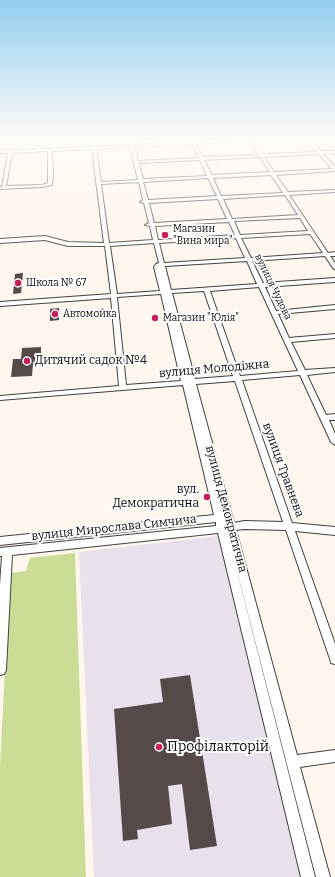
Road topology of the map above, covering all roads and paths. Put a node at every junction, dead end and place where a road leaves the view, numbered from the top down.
1 (50, 182) edge
2 (114, 182) edge
3 (139, 182) edge
4 (212, 182) edge
5 (279, 182) edge
6 (100, 183) joint
7 (2, 188) edge
8 (335, 191) edge
9 (287, 194) junction
10 (220, 198) junction
11 (144, 202) junction
12 (301, 216) junction
13 (230, 221) junction
14 (150, 225) junction
15 (312, 232) junction
16 (237, 237) junction
17 (0, 241) edge
18 (154, 242) junction
19 (108, 244) junction
20 (327, 254) junction
21 (335, 254) edge
22 (248, 259) junction
23 (159, 265) junction
24 (335, 266) edge
25 (335, 280) edge
26 (261, 285) junction
27 (207, 290) junction
28 (166, 293) junction
29 (114, 296) junction
30 (0, 304) edge
31 (335, 307) edge
32 (274, 313) junction
33 (335, 336) edge
34 (286, 340) junction
35 (335, 370) edge
36 (302, 373) junction
37 (237, 378) junction
38 (189, 382) junction
39 (122, 388) junction
40 (0, 398) edge
41 (335, 417) edge
42 (324, 418) junction
43 (335, 442) edge
44 (225, 523) junction
45 (290, 526) junction
46 (335, 531) edge
47 (0, 541) edge
48 (4, 552) edge
49 (335, 659) edge
50 (0, 670) edge
51 (335, 756) edge
52 (293, 762) junction
53 (308, 877) edge
54 (323, 877) edge

1 - 7 street
2 - 6 street
3 - 11 street, вулиця Демократична
4 - 10 street, вулиця Чудова
5 - 9 street
6 - 19 street
8 - 9 street
9 - 10 street
9 - 12 street
10 - 11 street
10 - 13 street, вулиця Чудова
11 - 14 street, вулиця Демократична
12 - 13 street
12 - 15 street
13 - 14 street
13 - 16 street, вулиця Чудова
14 - 18 street, вулиця Демократична
15 - 16 street
15 - 20 street
16 - 18 street
16 - 22 street, вулиця Чудова
17 - 19 street
18 - 19 street
18 - 23 street, вулиця Демократична
19 - 29 street
20 - 21 street
20 - 22 street
20 - 24 street
22 - 23 street
22 - 26 street, вулиця Чудова
23 - 28 street, вулиця Демократична
25 - 26 street
26 - 27 street
26 - 32 street, вулиця Чудова
27 - 28 street
27 - 37 street, вулиця Травнева
28 - 29 street
28 - 38 street, вулиця Демократична
29 - 30 street
29 - 39 street
31 - 32 street
32 - 34 street, вулиця Чудова
33 - 34 street
34 - 36 street, вулиця Чудова
35 - 36 street, вулиця Молодіжна
36 - 37 street, вулиця Молодіжна
36 - 42 street, вулиця Чудова
37 - 38 street, вулиця Молодіжна
37 - 45 street, вулиця Травнева
38 - 39 street, вулиця Молодіжна
38 - 44 street, вулиця Демократична
39 - 40 street, вулиця Молодіжна
41 - 42 street
42 - 43 street, вулиця Чудова
44 - 45 street
44 - 47 street, вулиця Мирослава Симчича
44 - 48 street, вулиця Мирослава Симчича
44 - 52 street, вулиця Демократична
44 - 53 street, вулиця Демократична
45 - 46 street
45 - 49 street, вулиця Травнева
48 - 50 street
51 - 52 street
52 - 54 street, вулиця Демократична

